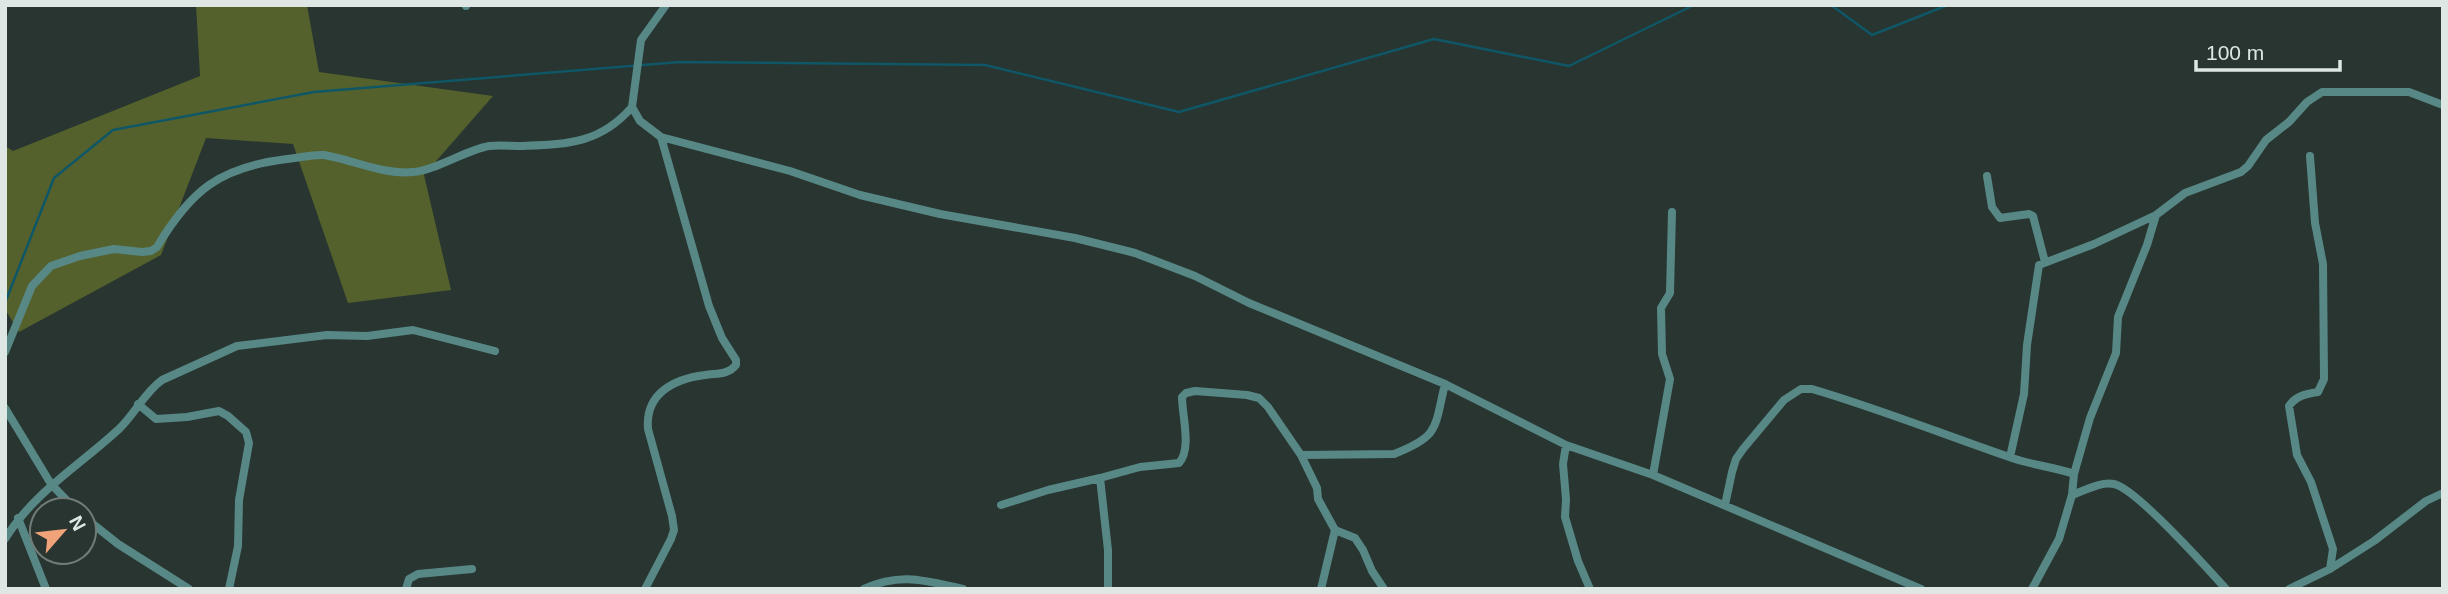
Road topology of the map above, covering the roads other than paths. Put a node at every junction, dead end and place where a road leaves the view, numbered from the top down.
1 (666, 5) edge
2 (2443, 105) edge
3 (632, 107) junction
4 (661, 137) junction
5 (2310, 156) dead end
6 (1987, 176) dead end
7 (1672, 212) dead end
8 (2156, 215) junction
9 (2045, 262) junction
10 (495, 351) dead end
11 (5, 352) edge
12 (1445, 384) junction
13 (138, 404) junction
14 (5, 408) edge
15 (1566, 445) junction
16 (1301, 455) junction
17 (2010, 457) junction
18 (2074, 474) junction
19 (1653, 475) junction
20 (1100, 478) junction
21 (51, 484) junction
22 (2443, 493) edge
23 (2072, 495) junction
24 (63, 496) edge
25 (1002, 505) dead end
26 (1725, 505) junction
27 (19, 518) junction
28 (98, 528) edge
29 (1335, 530) junction
30 (5, 539) edge
31 (472, 569) dead end
32 (2330, 569) junction
33 (46, 589) edge
34 (189, 589) edge
35 (229, 589) edge
36 (406, 589) edge
37 (645, 589) edge
38 (864, 589) edge
39 (963, 589) edge
40 (1108, 589) edge
41 (1321, 589) edge
42 (1384, 589) edge
43 (1590, 589) edge
44 (1922, 589) edge
45 (2032, 589) edge
46 (2226, 589) edge
47 (2289, 589) edge

1 - 3 street
2 - 8 street
3 - 4 street
3 - 11 street
4 - 12 street
4 - 37 street
5 - 32 street
6 - 9 street
7 - 19 street
8 - 9 street
8 - 18 street
9 - 17 street
10 - 13 street
12 - 15 street
12 - 16 street
13 - 21 street
13 - 35 street
14 - 21 street
15 - 19 street
15 - 43 street
16 - 20 street
16 - 29 street
17 - 18 street
17 - 26 street
18 - 23 street
19 - 26 street
20 - 25 street
20 - 40 street
21 - 24 street
21 - 27 street
22 - 32 street
23 - 45 street
23 - 46 street
26 - 44 street
27 - 30 street
27 - 33 street
28 - 34 street
29 - 41 street
29 - 42 street
31 - 36 street
32 - 47 street
38 - 39 street

